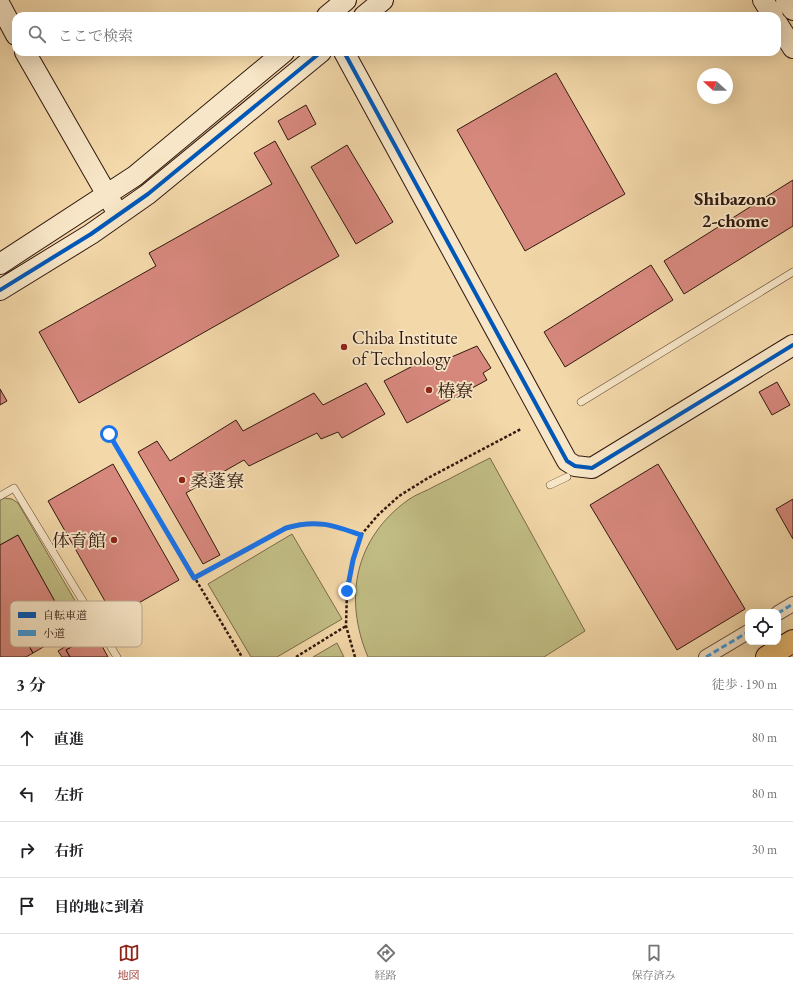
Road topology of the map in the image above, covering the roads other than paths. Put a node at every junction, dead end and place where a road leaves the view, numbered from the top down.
1 (346, 0) edge
2 (383, 0) edge
3 (763, 0) edge
4 (786, 0) edge
5 (0, 5) edge
6 (793, 10) edge
7 (332, 12) edge
8 (369, 12) edge
9 (770, 12) edge
10 (12, 28) edge
11 (781, 29) edge
12 (793, 48) edge
13 (27, 56) edge
14 (279, 56) edge
15 (316, 56) edge
16 (346, 56) edge
17 (107, 196) junction
18 (119, 215) junction
19 (0, 264) edge
20 (793, 272) edge
21 (0, 290) edge
22 (793, 345) edge
23 (581, 402) dead end
24 (566, 477) dead end
25 (550, 485) dead end
26 (0, 496) edge
27 (83, 601) edge
28 (793, 604) edge
29 (781, 611) edge
30 (745, 634) edge
31 (793, 641) edge
32 (111, 647) edge
33 (117, 657) edge
34 (706, 657) edge
35 (767, 657) edge

1 - 7 street
2 - 8 street
3 - 9 street
4 - 6 street
5 - 10 street
11 - 12 street
13 - 17 street
14 - 17 street
15 - 18 street
16 - 22 street
17 - 18 street
17 - 19 street
18 - 21 street
20 - 23 lane
24 - 25 lane
26 - 27 lane
28 - 29 street
30 - 34 street
31 - 35 main road
32 - 33 lane

